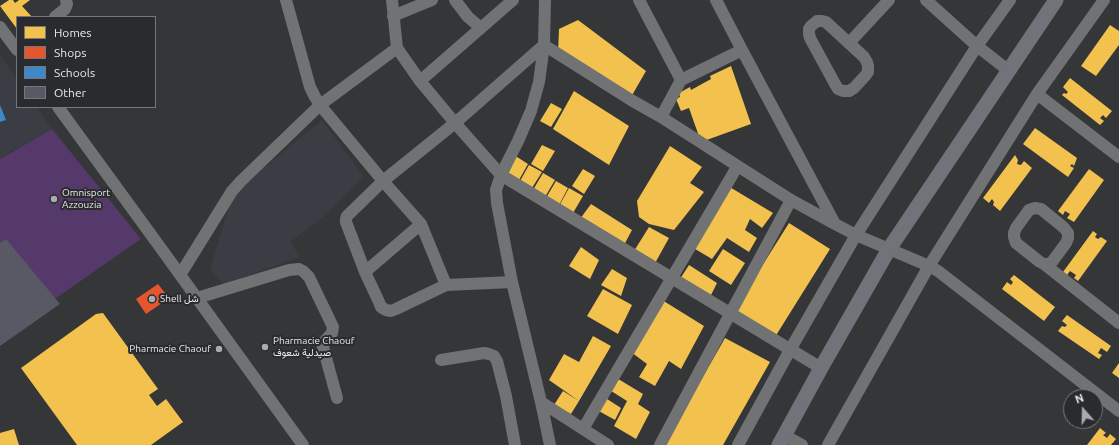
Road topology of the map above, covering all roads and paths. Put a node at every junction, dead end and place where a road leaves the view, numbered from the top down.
1 (66, 0) edge
2 (286, 0) edge
3 (392, 0) edge
4 (432, 0) edge
5 (455, 0) edge
6 (513, 0) edge
7 (546, 0) edge
8 (639, 0) edge
9 (716, 0) edge
10 (889, 0) edge
11 (926, 0) edge
12 (1010, 0) edge
13 (1056, 0) edge
14 (1104, 0) edge
15 (56, 16) edge
16 (393, 16) junction
17 (0, 27) edge
18 (481, 28) junction
19 (849, 43) junction
20 (544, 45) junction
21 (977, 46) junction
22 (16, 47) edge
23 (397, 48) junction
24 (742, 50) junction
25 (1009, 71) junction
26 (681, 80) junction
27 (420, 81) junction
28 (1037, 94) junction
29 (320, 105) junction
30 (59, 108) edge
31 (661, 117) junction
32 (455, 123) junction
33 (1119, 157) edge
34 (737, 166) junction
35 (501, 175) junction
36 (383, 181) junction
37 (791, 200) junction
38 (421, 224) junction
39 (835, 224) junction
40 (856, 235) junction
41 (889, 249) junction
42 (1044, 264) junction
43 (929, 266) junction
44 (365, 272) junction
45 (180, 275) junction
46 (671, 278) junction
47 (512, 282) junction
48 (446, 285) junction
49 (197, 298) junction
50 (730, 313) junction
51 (1119, 324) edge
52 (790, 350) junction
53 (441, 360) dead end
54 (821, 368) junction
55 (337, 398) dead end
56 (541, 402) junction
57 (1119, 411) edge
58 (582, 429) junction
59 (782, 440) edge
60 (303, 445) edge
61 (515, 445) edge
62 (550, 445) edge
63 (608, 445) edge
64 (660, 445) edge
65 (738, 445) edge
66 (802, 445) edge
67 (828, 445) edge

1 - 15 street
2 - 29 street
3 - 16 street
4 - 16 street
5 - 18 street
6 - 18 street
7 - 20 street
8 - 26 street
9 - 24 street
10 - 19 street
11 - 21 street
12 - 21 street
13 - 25 main road
14 - 28 street
16 - 23 street
17 - 22 street
18 - 27 street
19 - 19 street
20 - 31 street
20 - 32 street
20 - 35 street
21 - 25 street
21 - 40 street
23 - 27 street
23 - 29 street
24 - 26 street
24 - 39 street
25 - 41 main road
26 - 31 street
27 - 32 street
28 - 33 street
28 - 43 street
29 - 36 street
29 - 45 street
30 - 45 street
31 - 34 street
32 - 35 street
32 - 36 street
34 - 37 street
34 - 46 street
35 - 46 street
35 - 47 street
36 - 38 street
36 - 44 street
37 - 39 street
37 - 50 street
38 - 44 street
38 - 48 street
39 - 40 street
40 - 41 street
40 - 52 street
41 - 43 street
41 - 54 main road
42 - 42 street
42 - 51 street
43 - 57 street
43 - 67 street
44 - 48 street
45 - 49 street
46 - 50 street
46 - 58 street
47 - 48 street
47 - 56 street
49 - 55 street
49 - 60 street
50 - 52 street
50 - 64 street
52 - 54 street
52 - 65 street
53 - 61 street
54 - 59 main road
56 - 58 street
56 - 62 street
58 - 63 street
59 - 66 street

